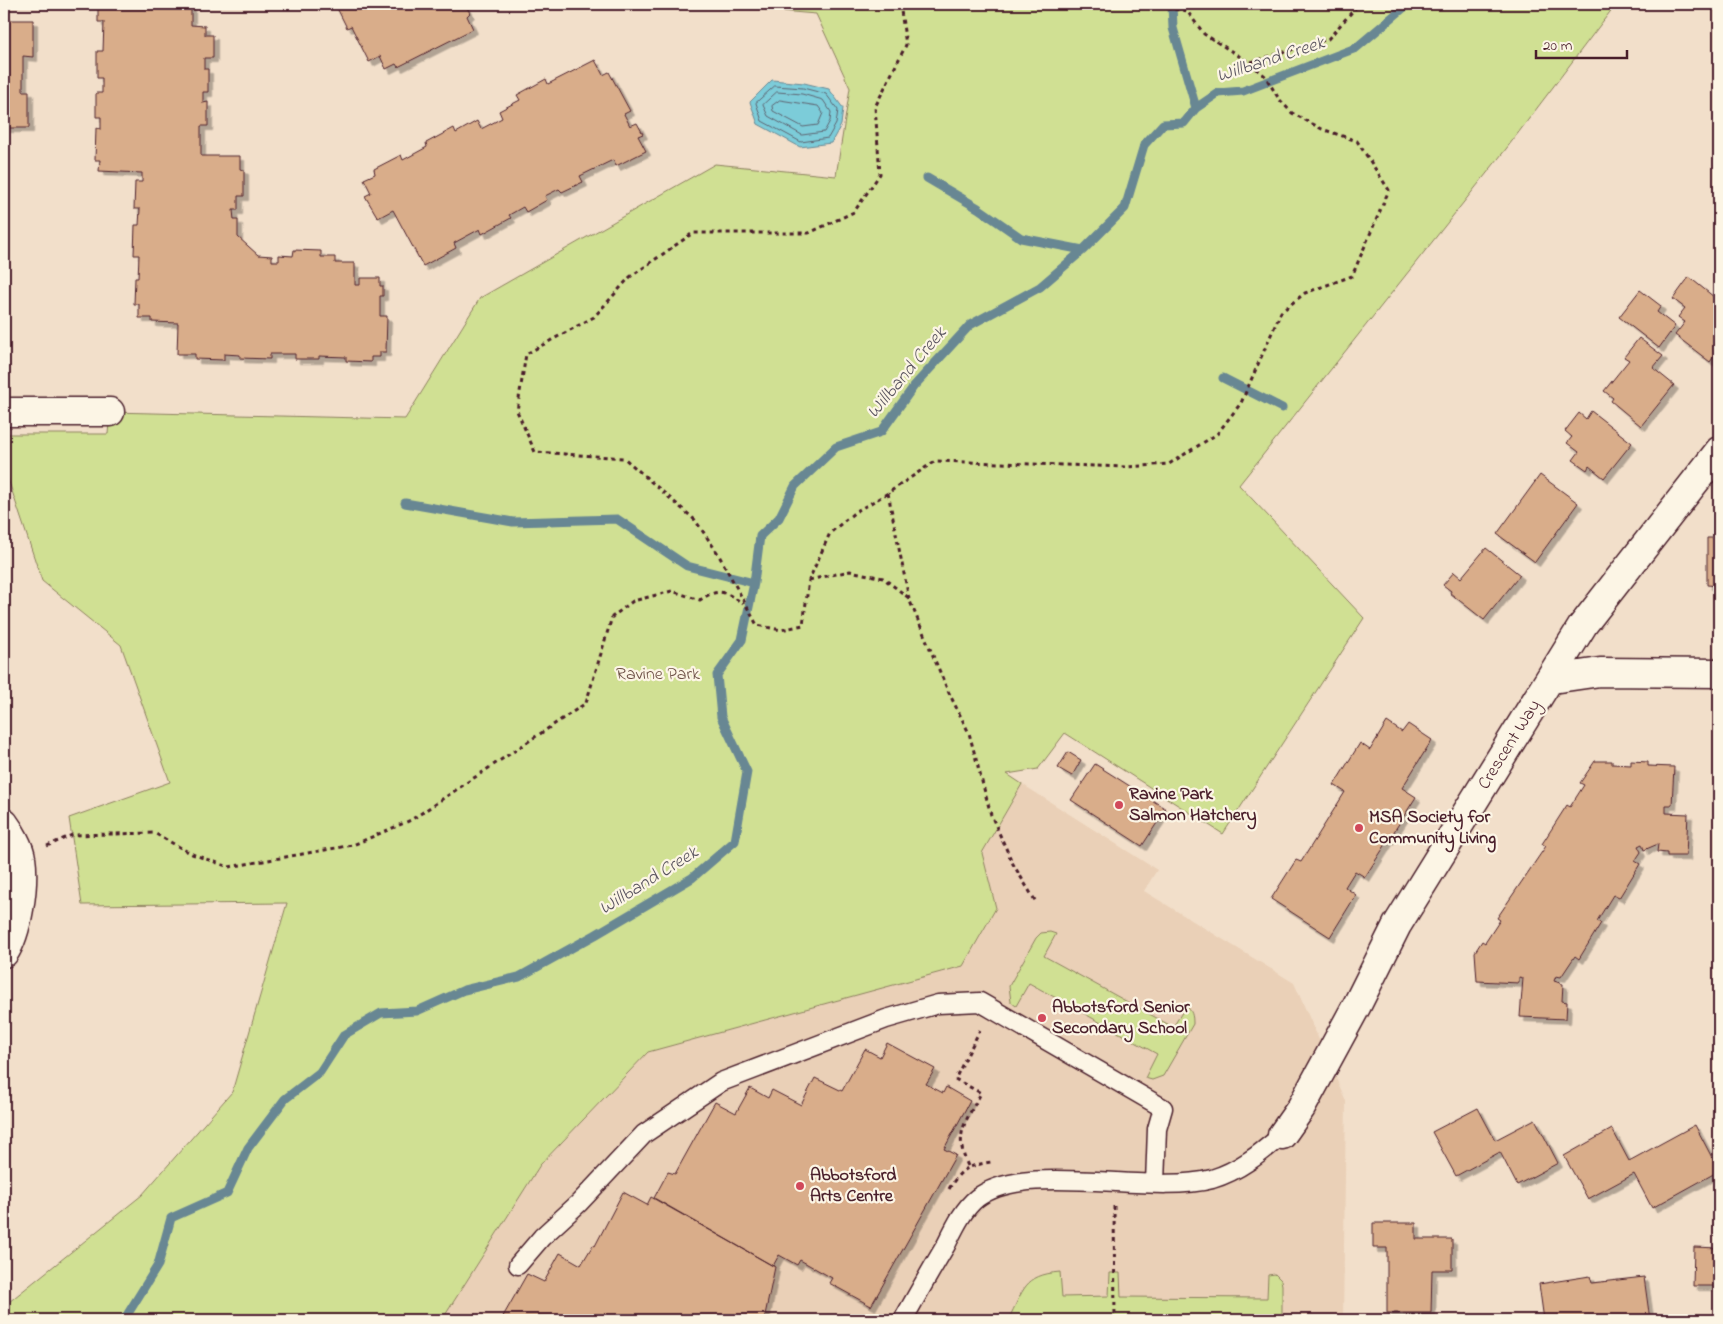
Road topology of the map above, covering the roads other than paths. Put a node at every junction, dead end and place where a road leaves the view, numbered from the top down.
1 (4, 412) edge
2 (110, 412) dead end
3 (1719, 451) edge
4 (1719, 673) edge
5 (1552, 679) junction
6 (4, 823) edge
7 (4, 953) edge
8 (1282, 1135) joint
9 (1155, 1183) junction
10 (518, 1265) dead end
11 (902, 1320) edge

1 - 2 street
3 - 5 street, Crescent Way
4 - 5 street
5 - 8 street, Crescent Way
6 - 7 street
8 - 9 lane
9 - 10 lane
9 - 11 lane

